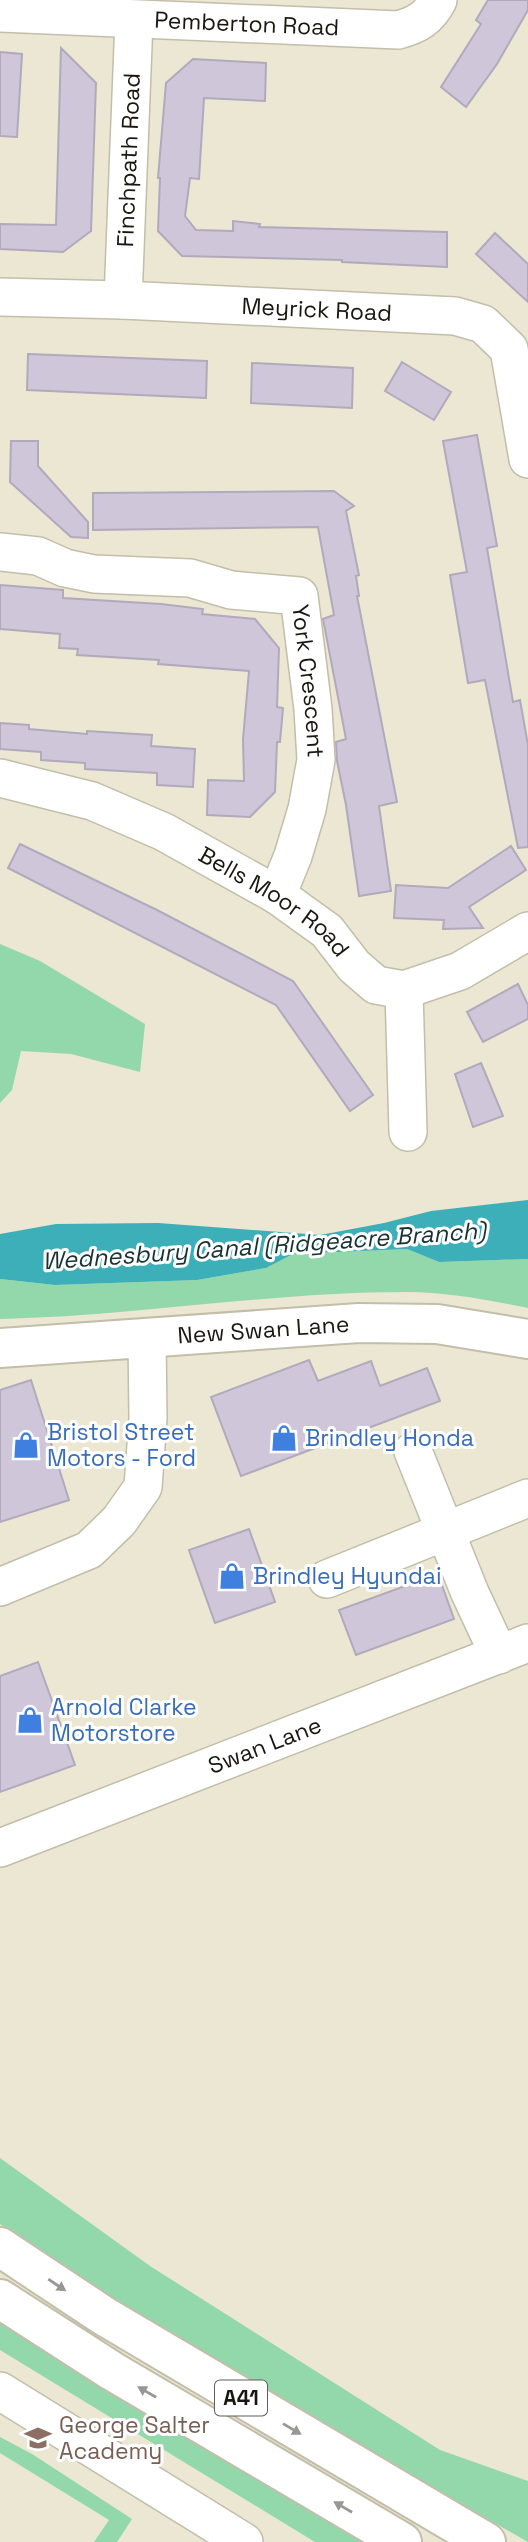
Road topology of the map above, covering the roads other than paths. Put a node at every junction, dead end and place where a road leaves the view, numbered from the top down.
1 (438, 0) edge
2 (211, 12) edge
3 (0, 13) edge
4 (134, 20) junction
5 (0, 297) edge
6 (123, 300) junction
7 (528, 459) edge
8 (0, 552) edge
9 (0, 778) edge
10 (277, 895) junction
11 (528, 931) edge
12 (404, 990) junction
13 (408, 1132) dead end
14 (147, 1338) junction
15 (528, 1339) edge
16 (0, 1348) edge
17 (412, 1451) dead end
18 (528, 1498) edge
19 (444, 1530) junction
20 (327, 1579) dead end
21 (0, 1587) edge
22 (513, 1649) edge
23 (0, 1847) edge
24 (0, 2247) edge
25 (0, 2299) edge
26 (0, 2391) edge
27 (244, 2542) edge
28 (402, 2542) edge
29 (486, 2542) edge

1 - 2 street, Pemberton Road
2 - 4 street, Pemberton Road
3 - 4 street, Pemberton Road
4 - 6 street, Finchpath Road
5 - 6 street, Meyrick Road
6 - 7 street, Meyrick Road
8 - 10 street, York Crescent
9 - 10 street, Bells Moor Road
10 - 12 street, Bells Moor Road
11 - 12 street
12 - 13 street
14 - 15 main road, New Swan Lane
14 - 16 main road, New Swan Lane
14 - 21 street
17 - 19 street
18 - 19 street
19 - 20 street
19 - 22 street
22 - 23 street, Swan Lane
24 -> 29 main road, A41
28 -> 25 main road, A41
26 - 27 street

